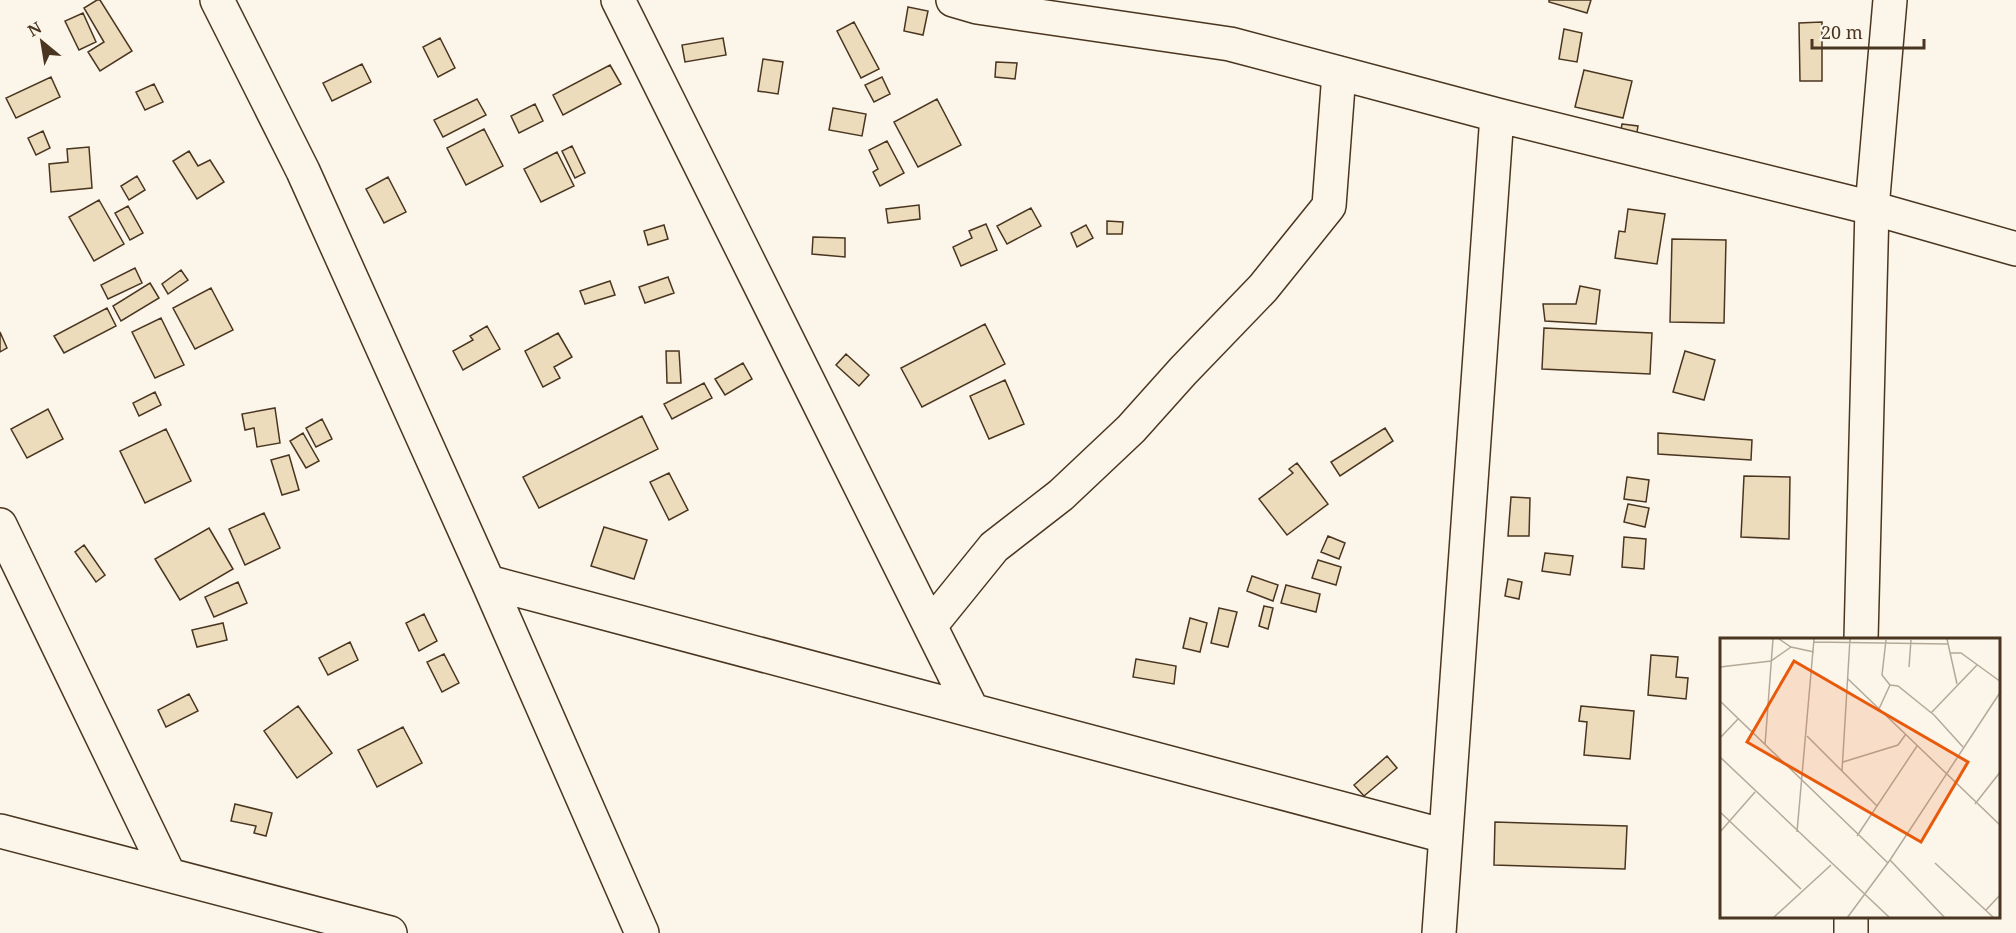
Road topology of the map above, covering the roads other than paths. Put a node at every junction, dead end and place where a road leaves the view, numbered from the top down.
1 (218, 0) edge
2 (618, 0) edge
3 (1890, 0) edge
4 (969, 2) edge
5 (1339, 73) junction
6 (1497, 115) junction
7 (1872, 208) junction
8 (2016, 249) edge
9 (0, 525) edge
10 (488, 582) junction
11 (930, 626) junction
12 (1861, 638) edge
13 (972, 710) junction
14 (0, 831) edge
15 (1444, 836) junction
16 (170, 875) junction
17 (390, 933) edge
18 (642, 933) edge
19 (1439, 933) edge

1 - 10 street
2 - 11 street
3 - 7 street
4 - 5 street
5 - 6 street
5 - 11 street
6 - 7 street
6 - 15 street
7 - 8 street
7 - 12 street
9 - 16 street
10 - 13 street
10 - 18 street
11 - 13 street
13 - 15 street
14 - 16 street
15 - 19 street
16 - 17 street

